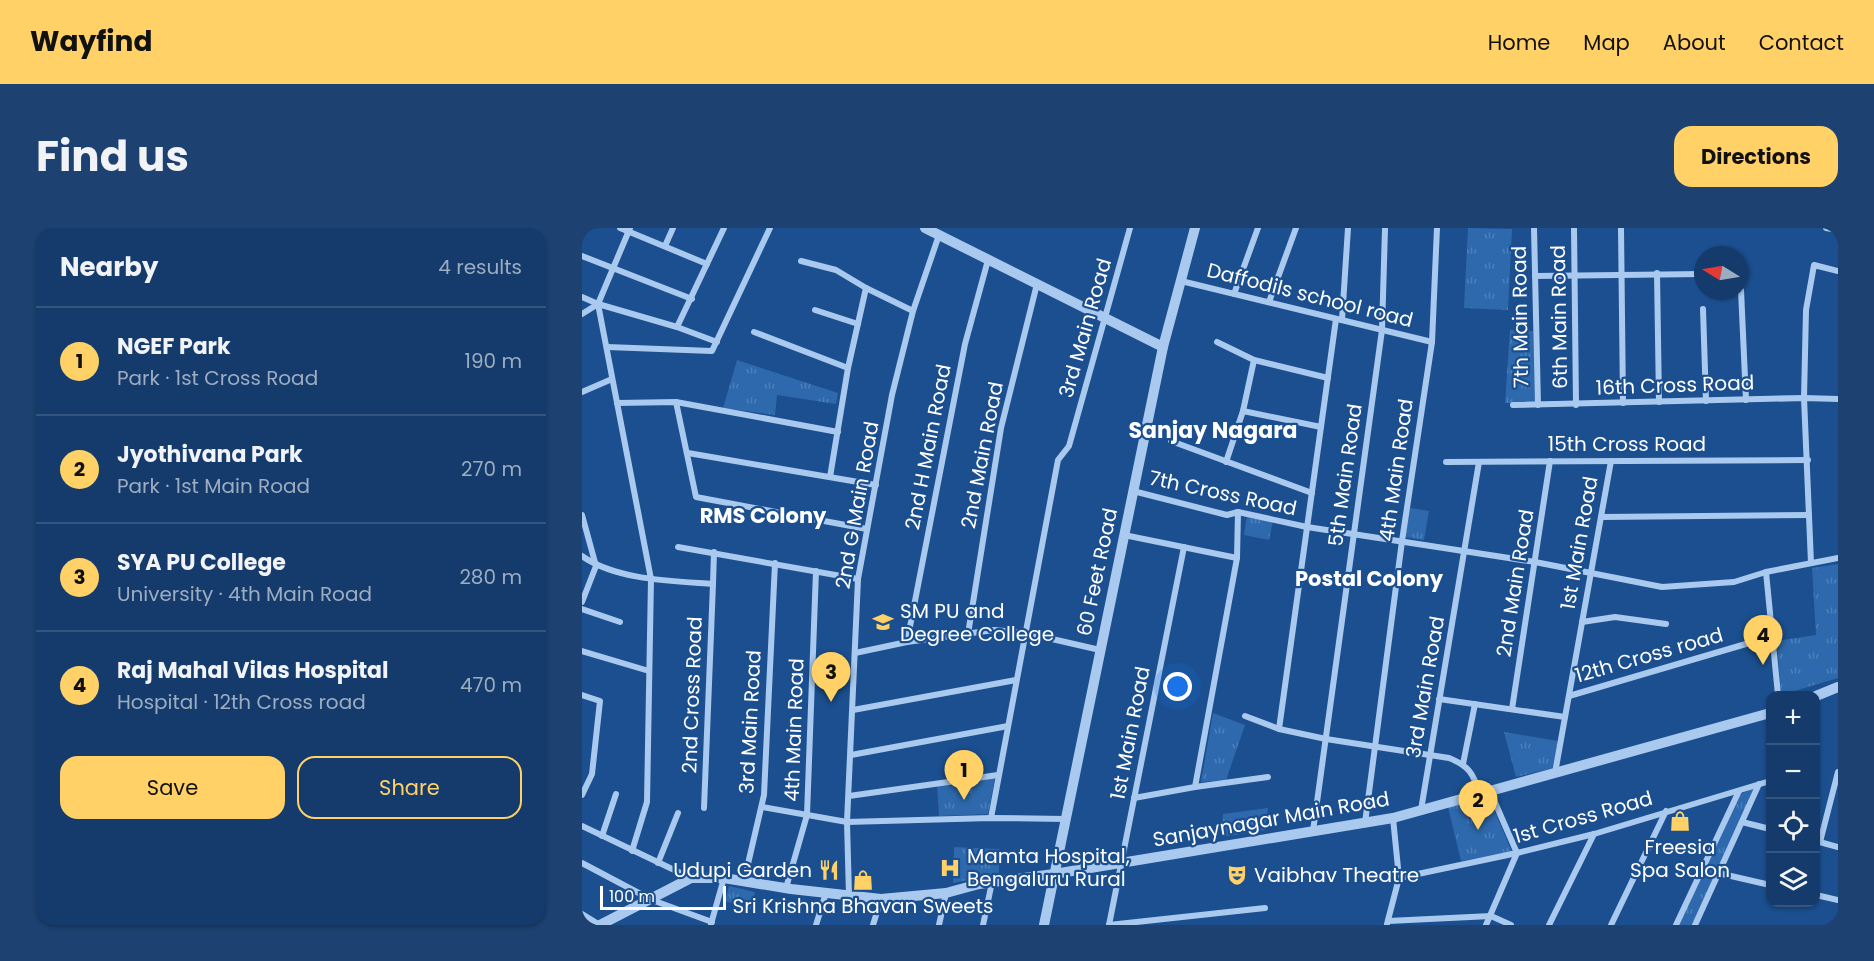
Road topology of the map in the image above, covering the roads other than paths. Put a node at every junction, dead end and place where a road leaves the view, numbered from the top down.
1 (620, 228) edge
2 (673, 228) edge
3 (724, 228) edge
4 (770, 228) edge
5 (927, 228) edge
6 (1130, 228) edge
7 (1195, 228) edge
8 (1258, 228) edge
9 (1296, 228) edge
10 (1348, 228) edge
11 (1437, 228) edge
12 (1534, 228) edge
13 (1574, 228) edge
14 (1621, 228) edge
15 (1826, 228) edge
16 (1385, 229) edge
17 (629, 230) edge
18 (1838, 230) edge
19 (939, 235) junction
20 (664, 246) junction
21 (582, 256) edge
22 (988, 260) junction
23 (801, 261) dead end
24 (707, 264) junction
25 (614, 268) junction
26 (1838, 271) edge
27 (1657, 273) junction
28 (1694, 274) edge
29 (1535, 276) junction
30 (1575, 276) junction
31 (1622, 276) junction
32 (1181, 281) junction
33 (1037, 284) junction
34 (866, 288) junction
35 (1234, 294) junction
36 (582, 297) edge
37 (692, 299) junction
38 (1741, 300) edge
39 (1269, 302) junction
40 (598, 304) junction
41 (1703, 309) dead end
42 (815, 310) dead end
43 (913, 311) junction
44 (582, 314) edge
45 (1105, 318) junction
46 (1339, 320) junction
47 (858, 324) junction
48 (677, 327) junction
49 (1382, 330) junction
50 (754, 332) dead end
51 (717, 342) junction
52 (1217, 342) dead end
53 (1432, 342) junction
54 (607, 347) junction
55 (1163, 347) junction
56 (1254, 360) junction
57 (848, 368) junction
58 (1328, 378) junction
59 (612, 379) junction
60 (582, 392) edge
61 (1804, 398) junction
62 (1838, 399) edge
63 (1746, 400) junction
64 (1706, 401) junction
65 (676, 402) junction
66 (1659, 402) junction
67 (617, 403) junction
68 (1623, 404) junction
69 (1514, 405) dead end
70 (1538, 405) junction
71 (1576, 405) junction
72 (1243, 411) junction
73 (1321, 427) junction
74 (838, 432) junction
75 (1171, 441) dead end
76 (688, 453) junction
77 (1808, 460) junction
78 (1550, 461) junction
79 (1611, 461) junction
80 (1226, 462) junction
81 (1446, 462) dead end
82 (1479, 462) junction
83 (830, 477) junction
84 (876, 485) junction
85 (1132, 491) junction
86 (1312, 493) junction
87 (1238, 512) junction
88 (582, 515) edge
89 (1601, 516) junction
90 (1809, 516) junction
91 (1307, 527) junction
92 (867, 530) junction
93 (1354, 534) junction
94 (1123, 535) junction
95 (1402, 541) junction
96 (678, 547) dead end
97 (1184, 547) junction
98 (1464, 551) junction
99 (714, 552) junction
100 (582, 556) edge
101 (1237, 558) junction
102 (1838, 558) edge
103 (1534, 562) junction
104 (1811, 563) junction
105 (776, 564) junction
106 (596, 566) junction
107 (816, 571) junction
108 (1591, 572) junction
109 (1766, 572) junction
110 (651, 579) junction
111 (858, 579) junction
112 (713, 584) junction
113 (582, 602) edge
114 (582, 609) edge
115 (620, 622) dead end
116 (1582, 622) junction
117 (1666, 624) dead end
118 (1026, 633) junction
119 (968, 634) junction
120 (1773, 636) junction
121 (907, 642) junction
122 (1100, 650) junction
123 (582, 651) edge
124 (855, 653) junction
125 (649, 671) junction
126 (1016, 680) junction
127 (1838, 687) edge
128 (1778, 691) edge
129 (1820, 694) edge
130 (582, 695) edge
131 (1569, 696) junction
132 (1439, 699) junction
133 (1475, 704) junction
134 (1512, 709) junction
135 (853, 710) junction
136 (1766, 714) edge
137 (1245, 716) dead end
138 (1565, 717) junction
139 (1008, 726) junction
140 (1279, 729) junction
141 (1326, 739) junction
142 (1375, 745) junction
143 (851, 755) junction
144 (1430, 755) junction
145 (1463, 764) junction
146 (1838, 772) edge
147 (1555, 773) junction
148 (998, 775) junction
149 (1268, 777) dead end
150 (1766, 782) edge
151 (1759, 784) junction
152 (1195, 787) junction
153 (1739, 791) junction
154 (1485, 793) junction
155 (582, 795) edge
156 (616, 795) dead end
157 (849, 796) junction
158 (1134, 798) junction
159 (762, 807) junction
160 (704, 808) dead end
161 (1420, 810) junction
162 (1666, 811) junction
163 (678, 813) dead end
164 (807, 815) junction
165 (1393, 818) junction
166 (991, 819) junction
167 (1065, 819) junction
168 (847, 822) junction
169 (1742, 822) junction
170 (1365, 823) junction
171 (582, 826) edge
172 (1766, 828) edge
173 (1313, 831) junction
174 (1594, 834) junction
175 (1820, 834) edge
176 (602, 836) junction
177 (1820, 842) edge
178 (1838, 847) edge
179 (632, 851) junction
180 (1517, 853) junction
181 (582, 863) edge
182 (658, 863) junction
183 (1122, 863) junction
184 (1718, 873) junction
185 (1054, 874) junction
186 (692, 878) junction
187 (724, 878) junction
188 (1399, 878) junction
189 (744, 881) junction
190 (992, 882) junction
191 (1766, 884) edge
192 (786, 888) junction
193 (946, 892) junction
194 (826, 893) junction
195 (849, 896) junction
196 (1820, 896) edge
197 (881, 899) junction
198 (652, 900) junction
199 (1838, 900) edge
200 (1265, 908) dead end
201 (582, 914) edge
202 (1491, 916) junction
203 (1439, 922) edge
204 (711, 923) edge
205 (1387, 923) edge
206 (600, 925) edge
207 (816, 925) edge
208 (873, 925) edge
209 (939, 925) edge
210 (983, 925) edge
211 (1044, 925) edge
212 (1109, 925) edge
213 (1486, 925) edge
214 (1511, 925) edge
215 (1549, 925) edge
216 (1611, 925) edge
217 (1676, 925) edge
218 (1695, 925) edge

1 - 17 street
2 - 20 street
3 - 24 street
4 - 51 street
5 - 19 street
6 - 45 street, 3rd Main Road
7 - 32 street, 60 Feet Road
8 - 35 street
9 - 39 street
10 - 46 street
11 - 53 street, 4th Main Road
12 - 29 street, 7th Main Road
13 - 30 street, 6th Main Road
14 - 31 street
15 - 18 street
16 - 49 street, 5th Main Road
17 - 20 street
17 - 25 street
19 - 22 street
19 - 43 street, 2nd G Main Road
20 - 24 street
21 - 25 street
22 - 33 street
22 - 121 street, 2nd H Main Road
23 - 34 street
24 - 37 street
25 - 37 street
25 - 40 street
26 - 61 street
27 - 28 street
27 - 31 street
27 - 66 street
29 - 30 street
29 - 70 street, 7th Main Road
30 - 31 street
30 - 71 street, 6th Main Road
31 - 68 street
32 - 35 street, Daffodils school road
32 - 55 street, 60 Feet Road
33 - 45 street
33 - 119 street, 2nd Main Road
34 - 43 street
34 - 47 street
35 - 39 street, Daffodils school road
36 - 40 street
37 - 48 street
38 - 63 street
39 - 46 street, Daffodils school road
40 - 44 street
40 - 48 street
40 - 54 street
41 - 64 street
42 - 47 street
43 - 84 street, 2nd G Main Road
45 - 55 street
45 - 118 street, 3rd Main Road
46 - 49 street, Daffodils school road
46 - 58 street
47 - 57 street
48 - 51 street
49 - 53 street, Daffodils school road
49 - 93 street, 5th Main Road
50 - 57 street
51 - 54 street
52 - 56 street
53 - 95 street, 4th Main Road
54 - 59 street
55 - 85 street, 60 Feet Road
56 - 58 street
56 - 72 street
57 - 74 street
58 - 73 street
59 - 60 street
59 - 67 street
61 - 62 street, 16th Cross Road
61 - 63 street, 16th Cross Road
61 - 77 street
63 - 64 street, 16th Cross Road
64 - 66 street, 16th Cross Road
65 - 67 street
65 - 74 street
65 - 76 street
66 - 68 street, 16th Cross Road
67 - 110 street
68 - 71 street, 16th Cross Road
69 - 70 street, 16th Cross Road
70 - 71 street, 16th Cross Road
72 - 73 street
72 - 80 street
73 - 86 street
74 - 83 street
75 - 80 street
76 - 83 street
76 - 92 street
77 - 79 street, 15th Cross Road
77 - 90 street
78 - 79 street, 15th Cross Road
78 - 82 street, 15th Cross Road
78 - 103 street, 2nd Main Road
79 - 89 street, 1st Main Road
80 - 86 street
81 - 82 street, 15th Cross Road
82 - 98 street, 3rd Main Road
83 - 84 street
84 - 92 street, 2nd G Main Road
85 - 87 street, 7th Cross Road
85 - 94 street, 60 Feet Road
86 - 91 street
87 - 91 street, 7th Cross Road
87 - 101 street
88 - 106 street
89 - 90 street
89 - 108 street, 1st Main Road
90 - 104 street
91 - 93 street, 7th Cross Road
91 - 140 street
92 - 111 street, 2nd G Main Road
93 - 95 street, 7th Cross Road
93 - 141 street, 5th Main Road
94 - 97 street
94 - 122 street, 60 Feet Road
95 - 98 street, 7th Cross Road
95 - 142 street, 4th Main Road
96 - 99 street
97 - 101 street
97 - 158 street, 1st Main Road
98 - 103 street, 7th Cross Road
98 - 132 street, 3rd Main Road
99 - 105 street
99 - 112 street
100 - 106 street
101 - 152 street
102 - 104 street, 7th Cross Road
103 - 108 street, 7th Cross Road
103 - 134 street, 2nd Main Road
104 - 109 street, 7th Cross Road
105 - 107 street
105 - 159 street, 3rd Main Road
106 - 110 street
106 - 113 street
107 - 111 street
107 - 164 street, 4th Main Road
108 - 109 street, 7th Cross Road
108 - 116 street, 1st Main Road
109 - 120 street
110 - 112 street
110 - 125 street
111 - 124 street, 2nd G Main Road
112 - 160 street, 2nd Cross Road
114 - 115 street
116 - 117 street
116 - 131 street, 1st Main Road
118 - 119 street
118 - 122 street
118 - 126 street, 3rd Main Road
119 - 121 street
120 - 128 street
120 - 131 street, 12th Cross road
121 - 124 street
122 - 167 street, 60 Feet Road
123 - 125 street
124 - 135 street, 2nd G Main Road
125 - 179 street
126 - 135 street
126 - 139 street, 3rd Main Road
127 - 129 street
130 - 155 street
131 - 138 street, 1st Main Road
132 - 133 street
132 - 144 street, 3rd Main Road
133 - 134 street
133 - 145 street
134 - 138 street
135 - 143 street, 2nd G Main Road
136 - 147 street, Sanjaynagar Main Road
137 - 140 street
138 - 147 street, 1st Main Road
139 - 143 street
139 - 148 street, 3rd Main Road
140 - 141 street
141 - 142 street
141 - 173 street, 5th Main Road
142 - 144 street
142 - 170 street, 4th Main Road
143 - 157 street, 2nd G Main Road
144 - 145 street
144 - 161 street, 3rd Main Road
145 - 154 street
146 - 175 street
147 - 154 street, Sanjaynagar Main Road
148 - 157 street
148 - 166 street, 3rd Main Road
149 - 152 street
150 - 151 street, 1st Cross Road
151 - 153 street, 1st Cross Road
151 - 169 street
152 - 158 street
153 - 162 street, 1st Cross Road
153 - 217 street
154 - 161 street, Sanjaynagar Main Road
154 - 180 street
156 - 176 street
157 - 168 street, 2nd G Main Road
158 - 183 street, 1st Main Road
159 - 164 street
159 - 189 street, 3rd Main Road
161 - 165 street, Sanjaynagar Main Road
162 - 174 street, 1st Cross Road
162 - 216 street
163 - 182 street
164 - 168 street
164 - 192 street, 4th Main Road
165 - 170 street, Sanjaynagar Main Road
165 - 188 street
166 - 167 street
166 - 168 street
167 - 185 street, 60 Feet Road
168 - 195 street, 2nd G Main Road
169 - 172 street
169 - 184 street
170 - 173 street, Sanjaynagar Main Road
171 - 176 street
173 - 183 street, Sanjaynagar Main Road
174 - 180 street, 1st Cross Road
174 - 215 street
176 - 179 street
177 - 178 street
179 - 182 street
180 - 188 street, 1st Cross Road
180 - 202 street
181 - 198 street
182 - 186 street
183 - 185 street, Sanjaynagar Main Road
183 - 212 street, 1st Main Road
184 - 191 street
184 - 218 street
185 - 190 street, Sanjaynagar Main Road
185 - 211 street, 60 Feet Road
186 - 187 street, Sanjaynagar Main Road
186 - 198 street, Sanjaynagar Main Road
187 - 189 street, Sanjaynagar Main Road
187 - 204 street
188 - 205 street
189 - 192 street, Sanjaynagar Main Road
190 - 193 street, Sanjaynagar Main Road
190 - 210 street
192 - 194 street, Sanjaynagar Main Road
193 - 197 street, Sanjaynagar Main Road
193 - 209 street
194 - 195 street, Sanjaynagar Main Road
194 - 207 street
195 - 197 street, Sanjaynagar Main Road
196 - 199 street
197 - 208 street
198 - 204 street
198 - 206 street, Sanjaynagar Main Road
200 - 212 street
201 - 206 street
202 - 203 street
202 - 213 street
202 - 214 street
203 - 205 street

